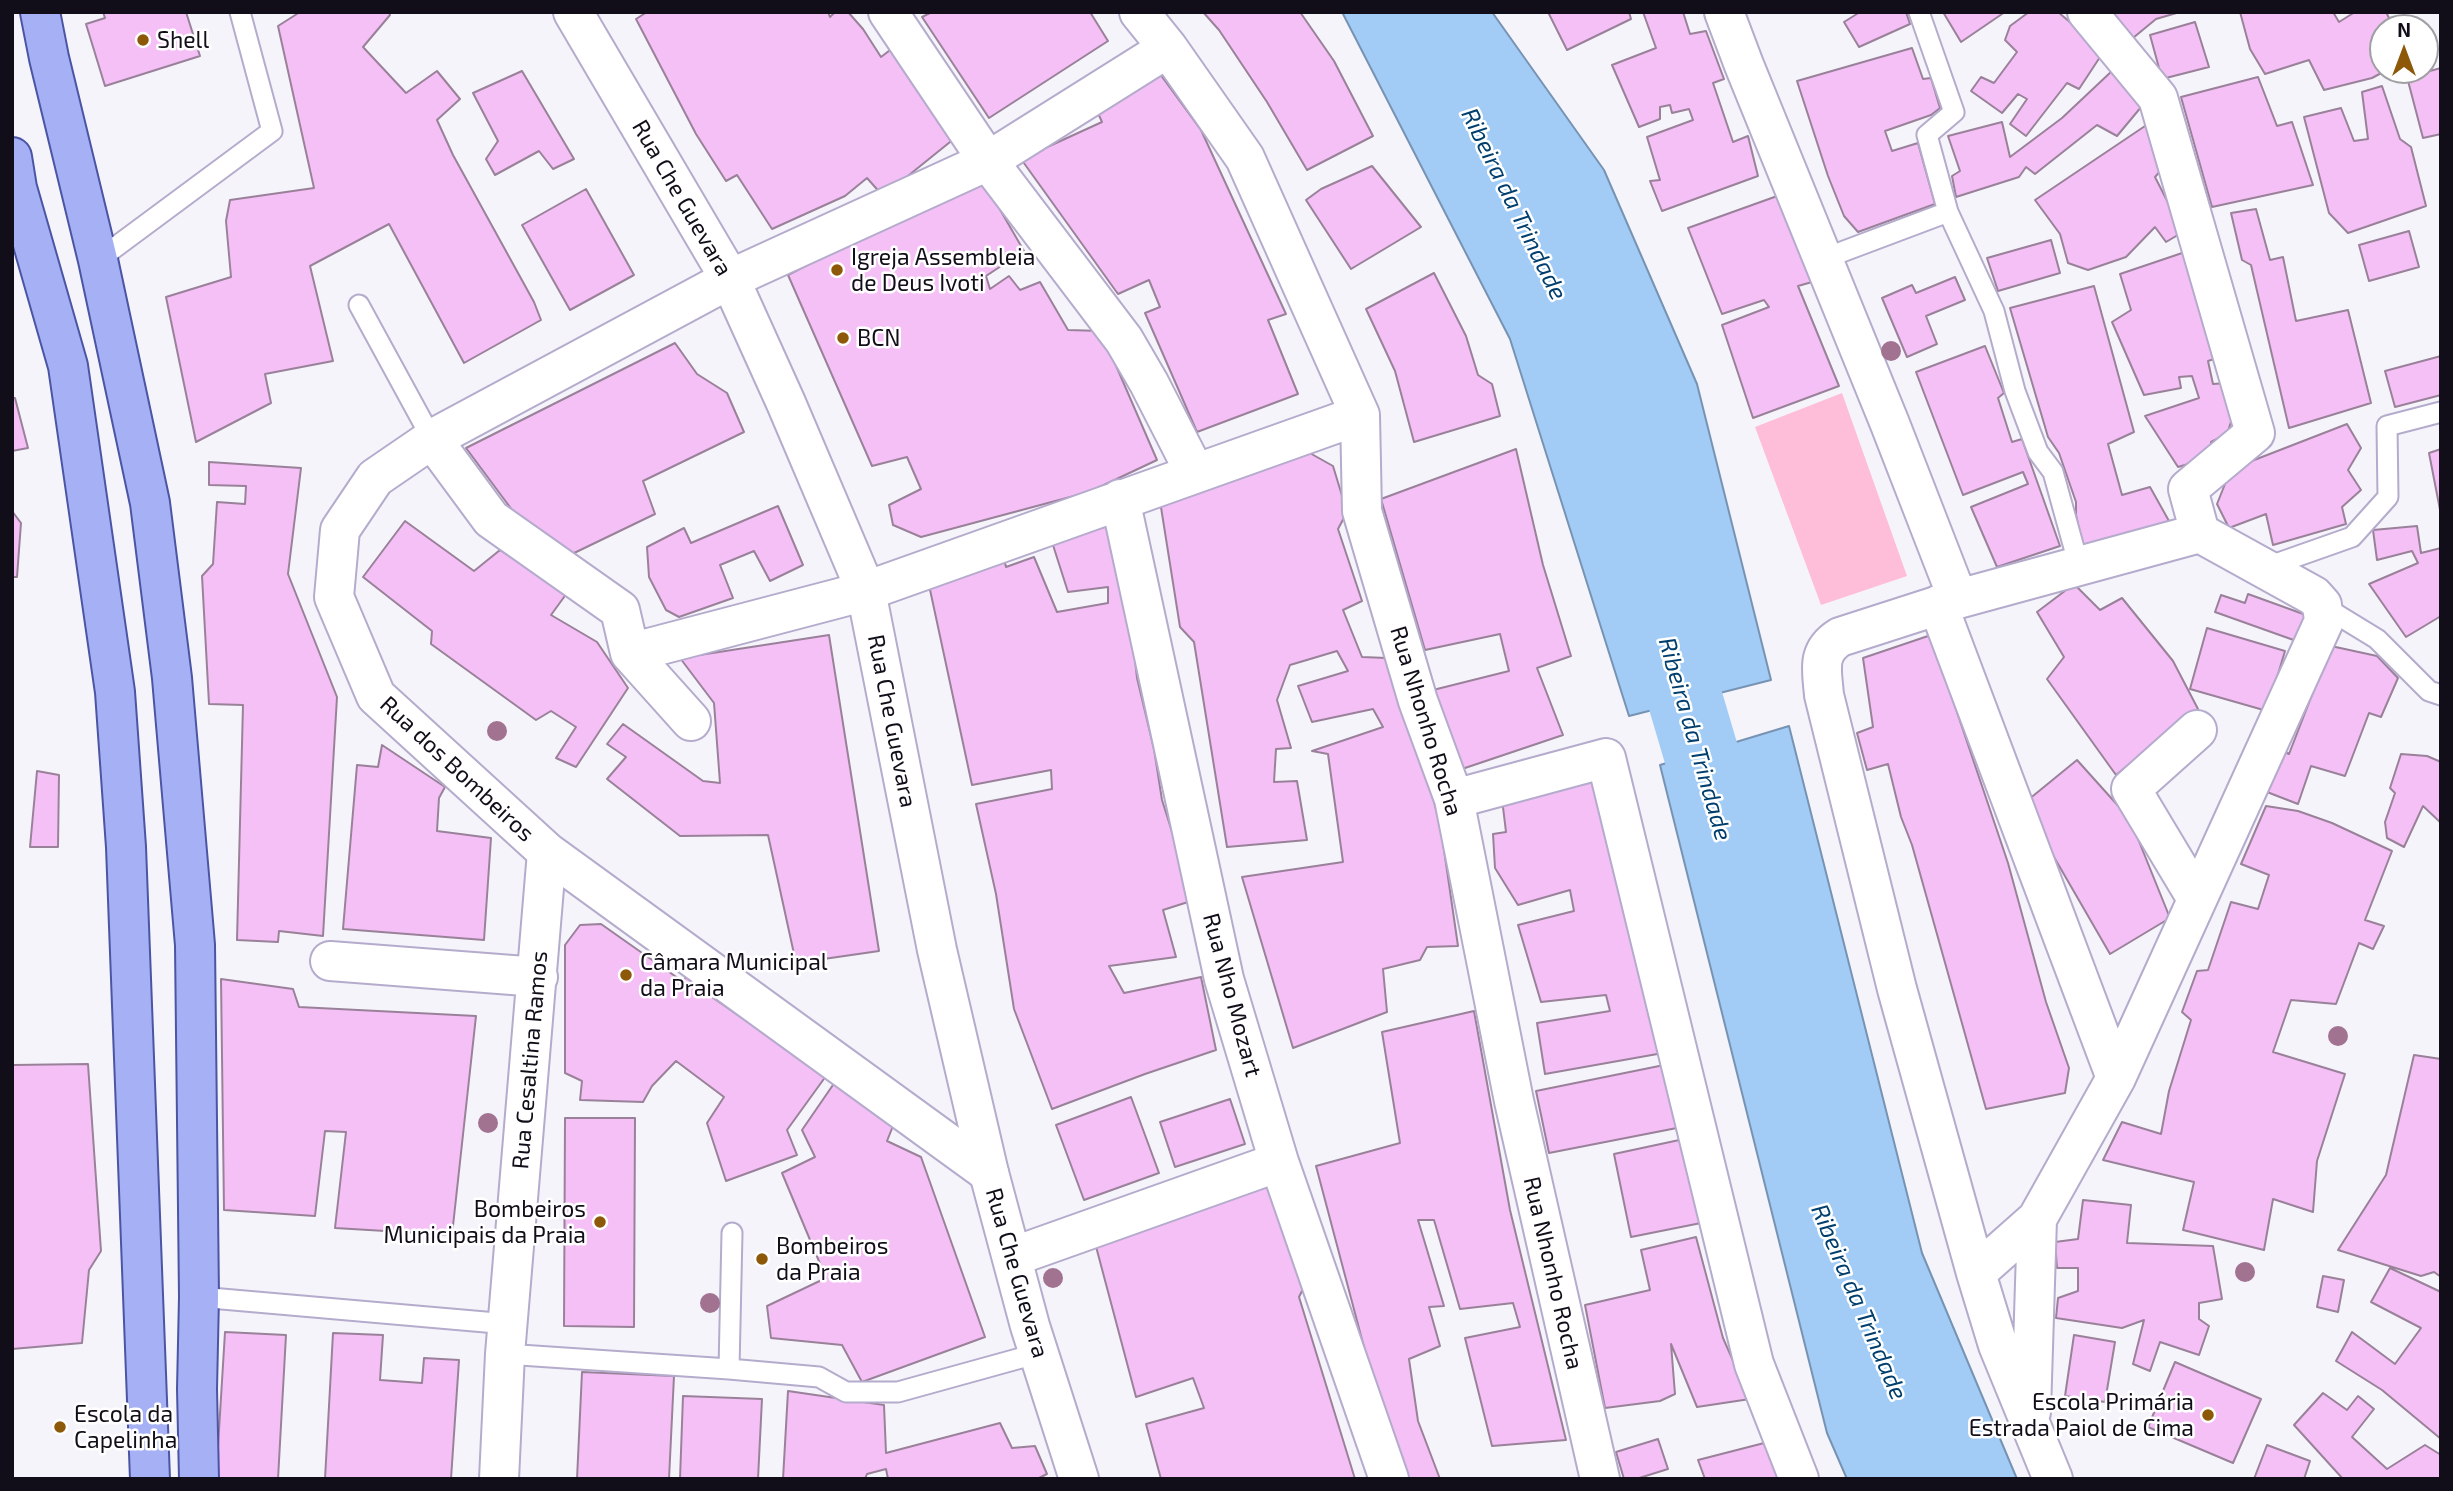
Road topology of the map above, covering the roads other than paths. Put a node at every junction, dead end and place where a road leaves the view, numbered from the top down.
1 (40, 12) edge
2 (573, 12) edge
3 (888, 12) edge
4 (1139, 12) edge
5 (1724, 12) edge
6 (1919, 12) edge
7 (2087, 12) edge
8 (242, 13) edge
9 (1168, 48) junction
10 (988, 161) junction
11 (14, 174) edge
12 (1948, 212) junction
13 (1823, 259) junction
14 (98, 260) junction
15 (730, 279) junction
16 (359, 304) dead end
17 (2441, 412) edge
18 (1360, 415) junction
19 (432, 439) junction
20 (1195, 473) junction
21 (1120, 499) junction
22 (2200, 533) junction
23 (2079, 566) junction
24 (2263, 568) junction
25 (866, 591) junction
26 (1948, 602) junction
27 (2322, 606) junction
28 (630, 653) junction
29 (2441, 695) edge
30 (691, 721) dead end
31 (2197, 730) dead end
32 (1454, 799) junction
33 (547, 852) junction
34 (2197, 899) junction
35 (330, 961) dead end
36 (538, 977) junction
37 (2116, 1078) junction
38 (1279, 1162) junction
39 (989, 1173) junction
40 (2037, 1219) junction
41 (733, 1233) dead end
42 (1012, 1257) junction
43 (1976, 1273) junction
44 (199, 1297) junction
45 (507, 1339) junction
46 (1039, 1353) junction
47 (729, 1369) junction
48 (2031, 1427) junction
49 (149, 1479) edge
50 (199, 1479) edge
51 (499, 1479) edge
52 (1079, 1479) edge
53 (1389, 1479) edge
54 (1601, 1479) edge
55 (1799, 1479) edge
56 (2053, 1479) edge

1 - 14 main road
2 - 15 street, Rua Che Guevara
3 - 10 street
4 - 9 street, Rua Nhonho Rocha
5 - 13 street
6 - 12 lane
7 - 22 street
8 - 14 lane
9 - 10 street, Rua dos Bombeiros
9 - 18 street, Rua Nhonho Rocha
10 - 15 street, Rua dos Bombeiros
10 - 20 street
11 - 49 main road
12 - 13 lane
12 - 23 lane
13 - 26 street
14 - 44 main road
15 - 19 street, Rua dos Bombeiros
15 - 25 street, Rua Che Guevara
16 - 19 lane
17 - 24 lane
18 - 20 street
18 - 32 street, Rua Nhonho Rocha
19 - 28 street
19 - 33 street, Rua dos Bombeiros
20 - 21 street
21 - 25 street
21 - 38 street, Rua Nho Mozart
22 - 23 street
22 - 24 street
23 - 26 street
24 - 27 street
25 - 28 street
25 - 39 street, Rua Che Guevara
26 - 37 street
26 - 43 street
27 - 29 lane
27 - 34 street
28 - 30 street
31 - 34 street
32 - 54 street, Rua Nhonho Rocha
32 - 55 street
33 - 36 street, Rua Cesaltina Ramos
33 - 39 street, Rua dos Bombeiros
34 - 37 street
35 - 36 street
36 - 45 street, Rua Cesaltina Ramos
37 - 40 street
38 - 42 street
38 - 53 street, Rua Nho Mozart
39 - 42 street, Rua Che Guevara
40 - 43 street
40 - 48 street
41 - 47 lane
42 - 46 street, Rua Che Guevara
43 - 48 street
44 - 45 lane
44 - 50 main road
45 - 47 lane
45 - 51 street, Rua Cesaltina Ramos
46 - 47 lane
46 - 52 street, Rua Che Guevara
48 - 56 street

